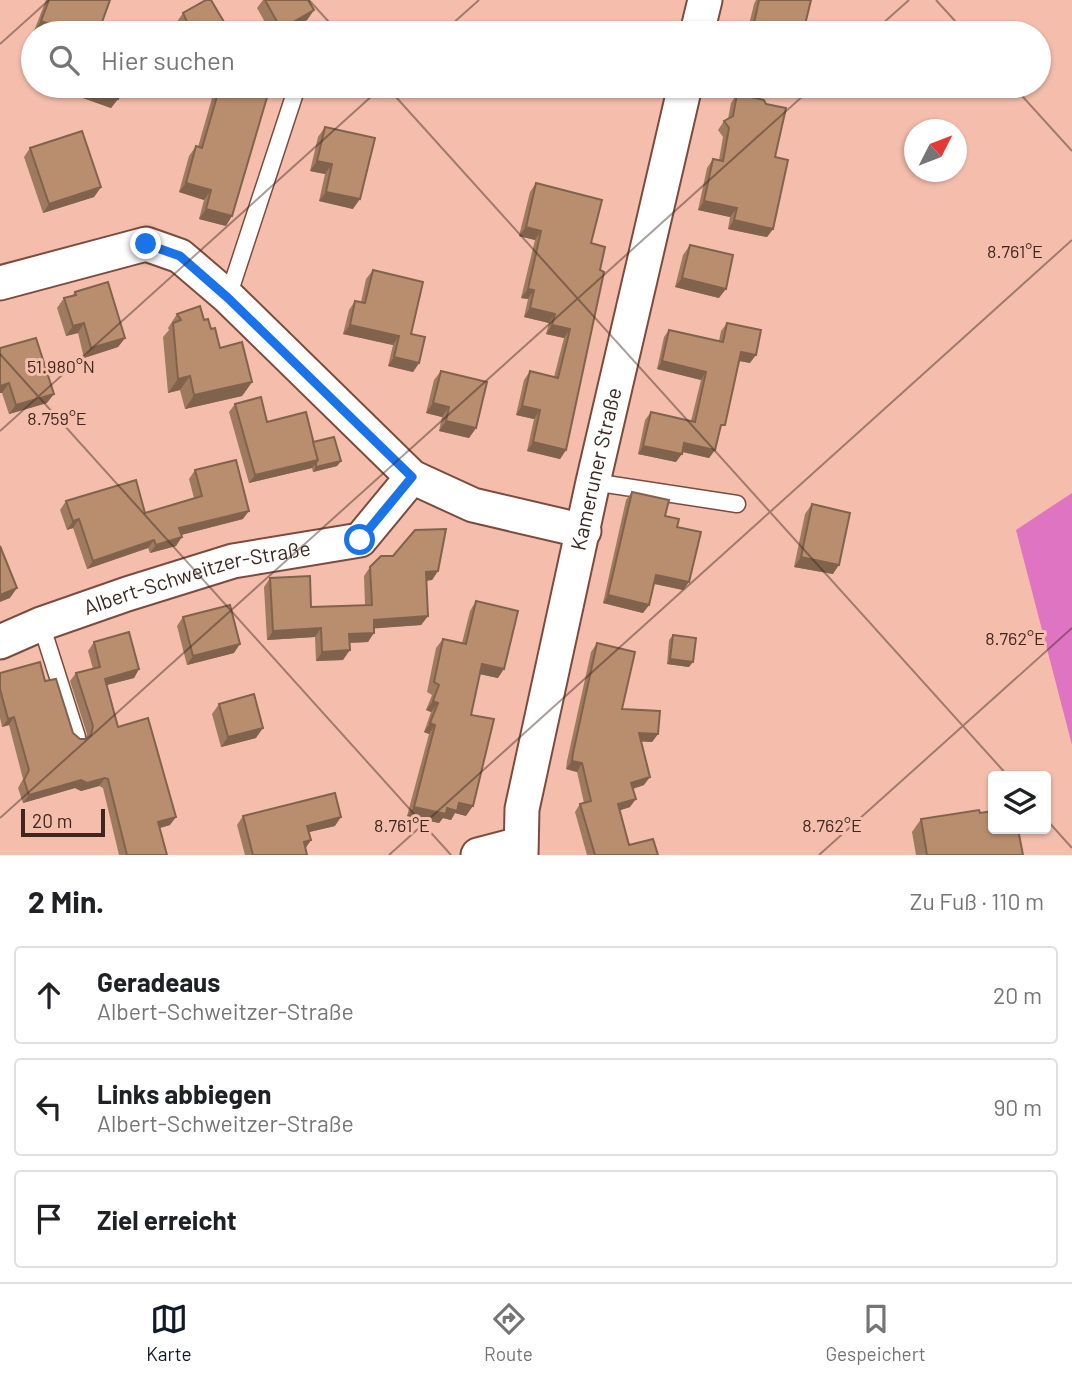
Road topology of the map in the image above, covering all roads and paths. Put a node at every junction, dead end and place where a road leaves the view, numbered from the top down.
1 (705, 0) edge
2 (700, 21) edge
3 (293, 98) edge
4 (682, 98) edge
5 (0, 283) edge
6 (228, 298) junction
7 (412, 477) junction
8 (593, 482) junction
9 (737, 505) dead end
10 (584, 531) junction
11 (41, 624) junction
12 (0, 642) edge
13 (77, 737) edge
14 (521, 849) edge
15 (478, 855) edge

1 - 2 street
3 - 6 lane
4 - 8 street, Kameruner Straße
5 - 6 street
6 - 7 street
7 - 10 street
7 - 11 street, Albert-Schweitzer-Straße
8 - 9 lane
8 - 10 street, Kameruner Straße
10 - 14 street, Kameruner Straße
11 - 12 street, Albert-Schweitzer-Straße
11 - 13 lane
14 - 15 street

